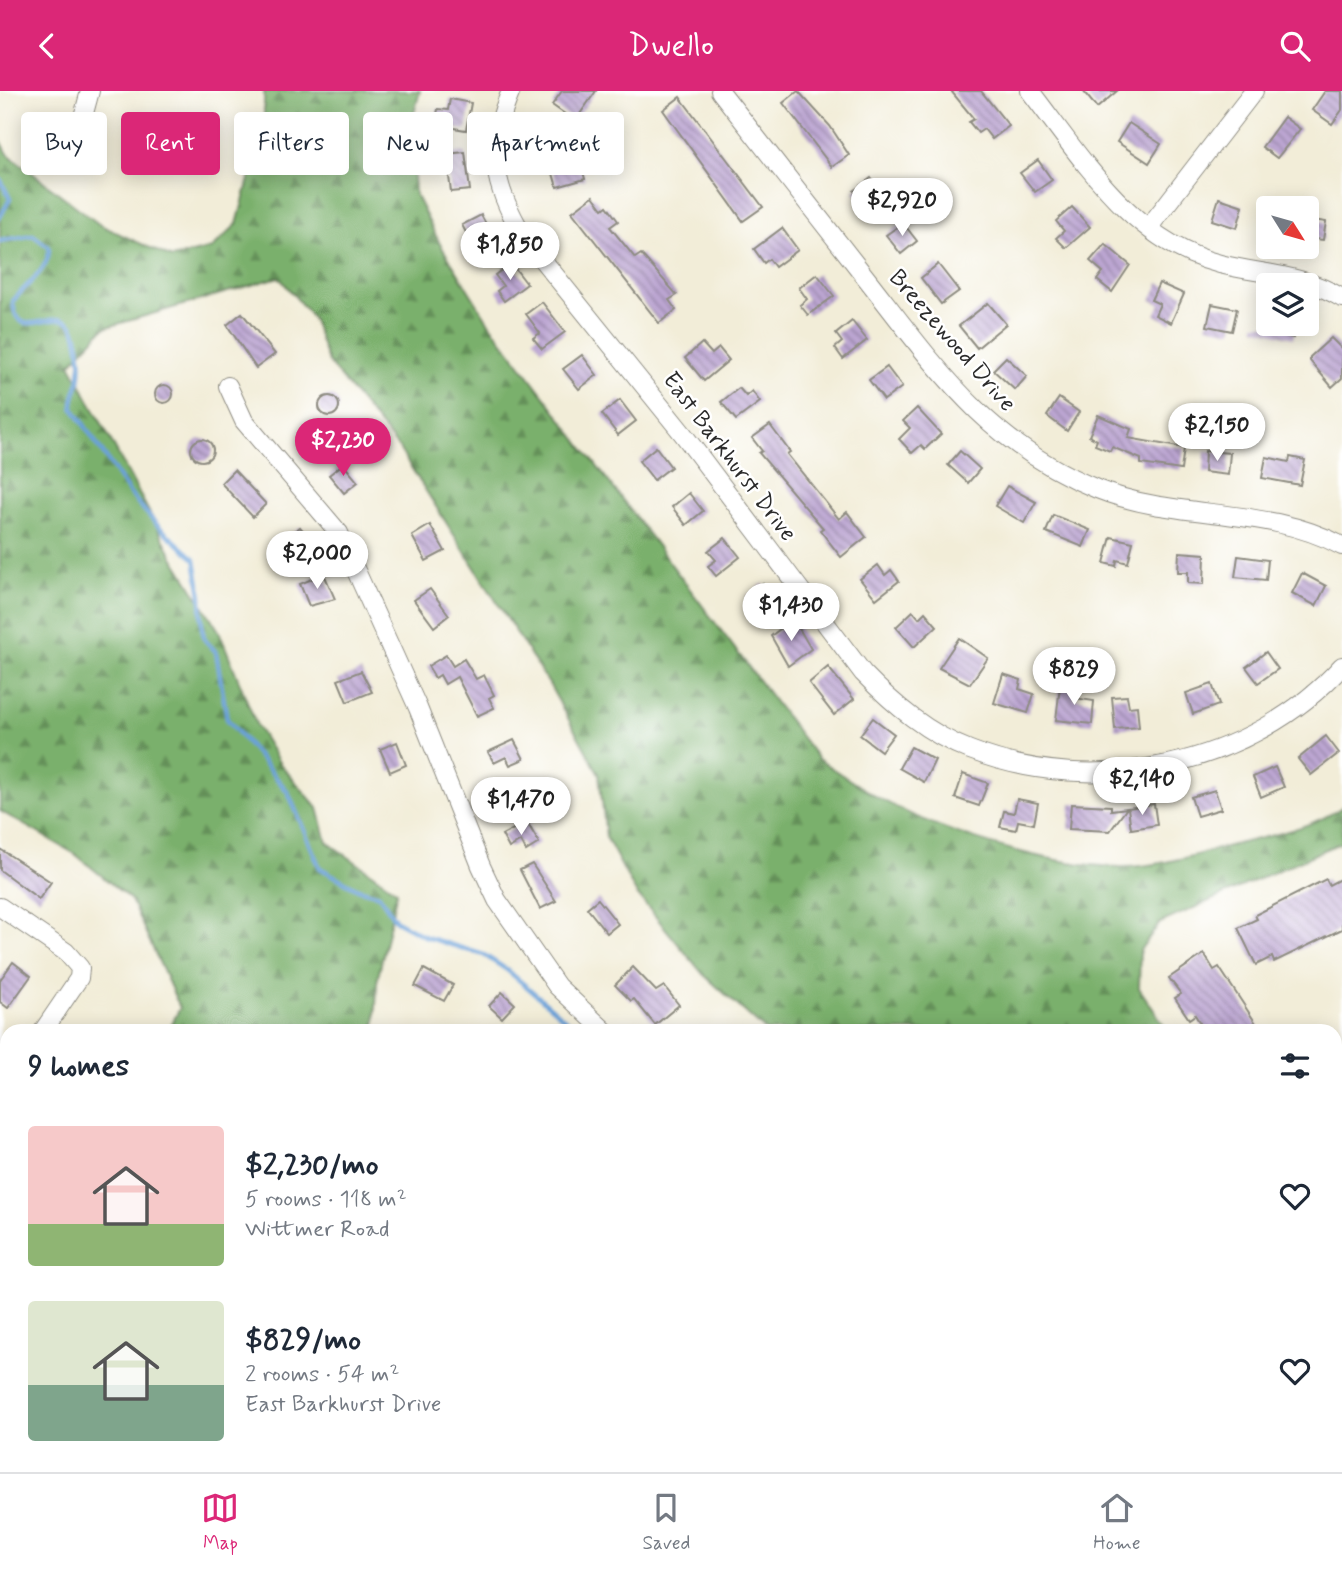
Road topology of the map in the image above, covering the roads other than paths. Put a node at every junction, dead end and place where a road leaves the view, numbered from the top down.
1 (90, 91) edge
2 (511, 91) edge
3 (720, 91) edge
4 (1030, 91) edge
5 (1254, 91) edge
6 (84, 112) edge
7 (1149, 227) junction
8 (1342, 298) edge
9 (228, 386) dead end
10 (1342, 546) edge
11 (1342, 666) edge
12 (0, 907) edge
13 (48, 1024) edge
14 (598, 1024) edge

1 - 6 street
2 - 11 street, East Barkhurst Drive
3 - 10 street, Breezewood Drive
4 - 7 street
5 - 7 street
7 - 8 street
9 - 14 street
12 - 13 street

